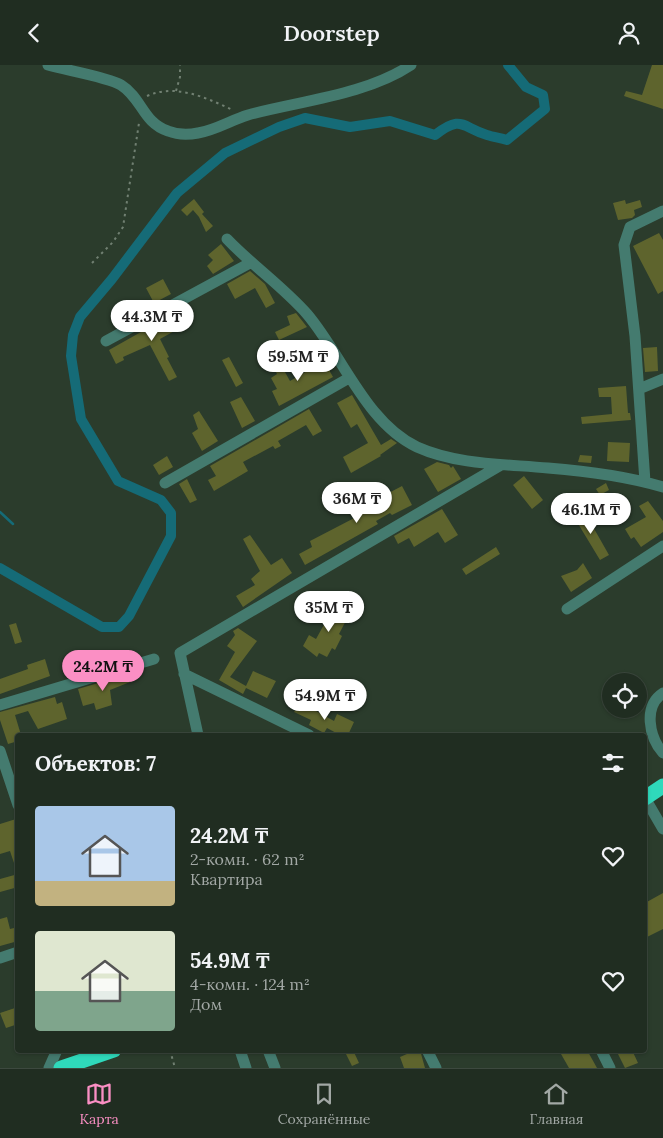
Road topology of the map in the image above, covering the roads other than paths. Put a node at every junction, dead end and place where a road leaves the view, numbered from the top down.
1 (48, 65) edge
2 (411, 65) edge
3 (663, 211) edge
4 (227, 239) dead end
5 (250, 263) junction
6 (106, 341) dead end
7 (349, 378) junction
8 (663, 379) edge
9 (639, 389) junction
10 (501, 465) junction
11 (645, 482) junction
12 (165, 483) dead end
13 (663, 487) edge
14 (663, 546) edge
15 (567, 609) dead end
16 (154, 659) dead end
17 (184, 674) junction
18 (663, 693) edge
19 (0, 705) edge
20 (198, 733) edge
21 (305, 733) edge
22 (0, 751) edge
23 (663, 753) edge
24 (663, 786) edge
25 (15, 796) edge
26 (647, 797) edge
27 (647, 801) edge
28 (663, 829) edge
29 (15, 953) edge
30 (0, 958) edge
31 (56, 1053) edge
32 (105, 1053) edge
33 (241, 1053) edge
34 (269, 1053) edge
35 (428, 1053) edge
36 (602, 1053) edge
37 (49, 1068) edge
38 (62, 1068) edge
39 (246, 1068) edge
40 (275, 1068) edge
41 (436, 1068) edge
42 (610, 1068) edge

1 - 2 street
3 - 9 street
4 - 5 street
5 - 6 street
5 - 7 street
7 - 10 street
7 - 12 street
8 - 9 street
9 - 11 street
10 - 11 street
10 - 17 street
11 - 13 street
14 - 15 street
16 - 19 street
17 - 20 street
17 - 21 street
18 - 23 street
22 - 25 street
24 - 26 highway
27 - 28 street
29 - 30 street
31 - 37 street
32 - 38 highway
33 - 39 street
34 - 40 street
35 - 41 street
36 - 42 street

